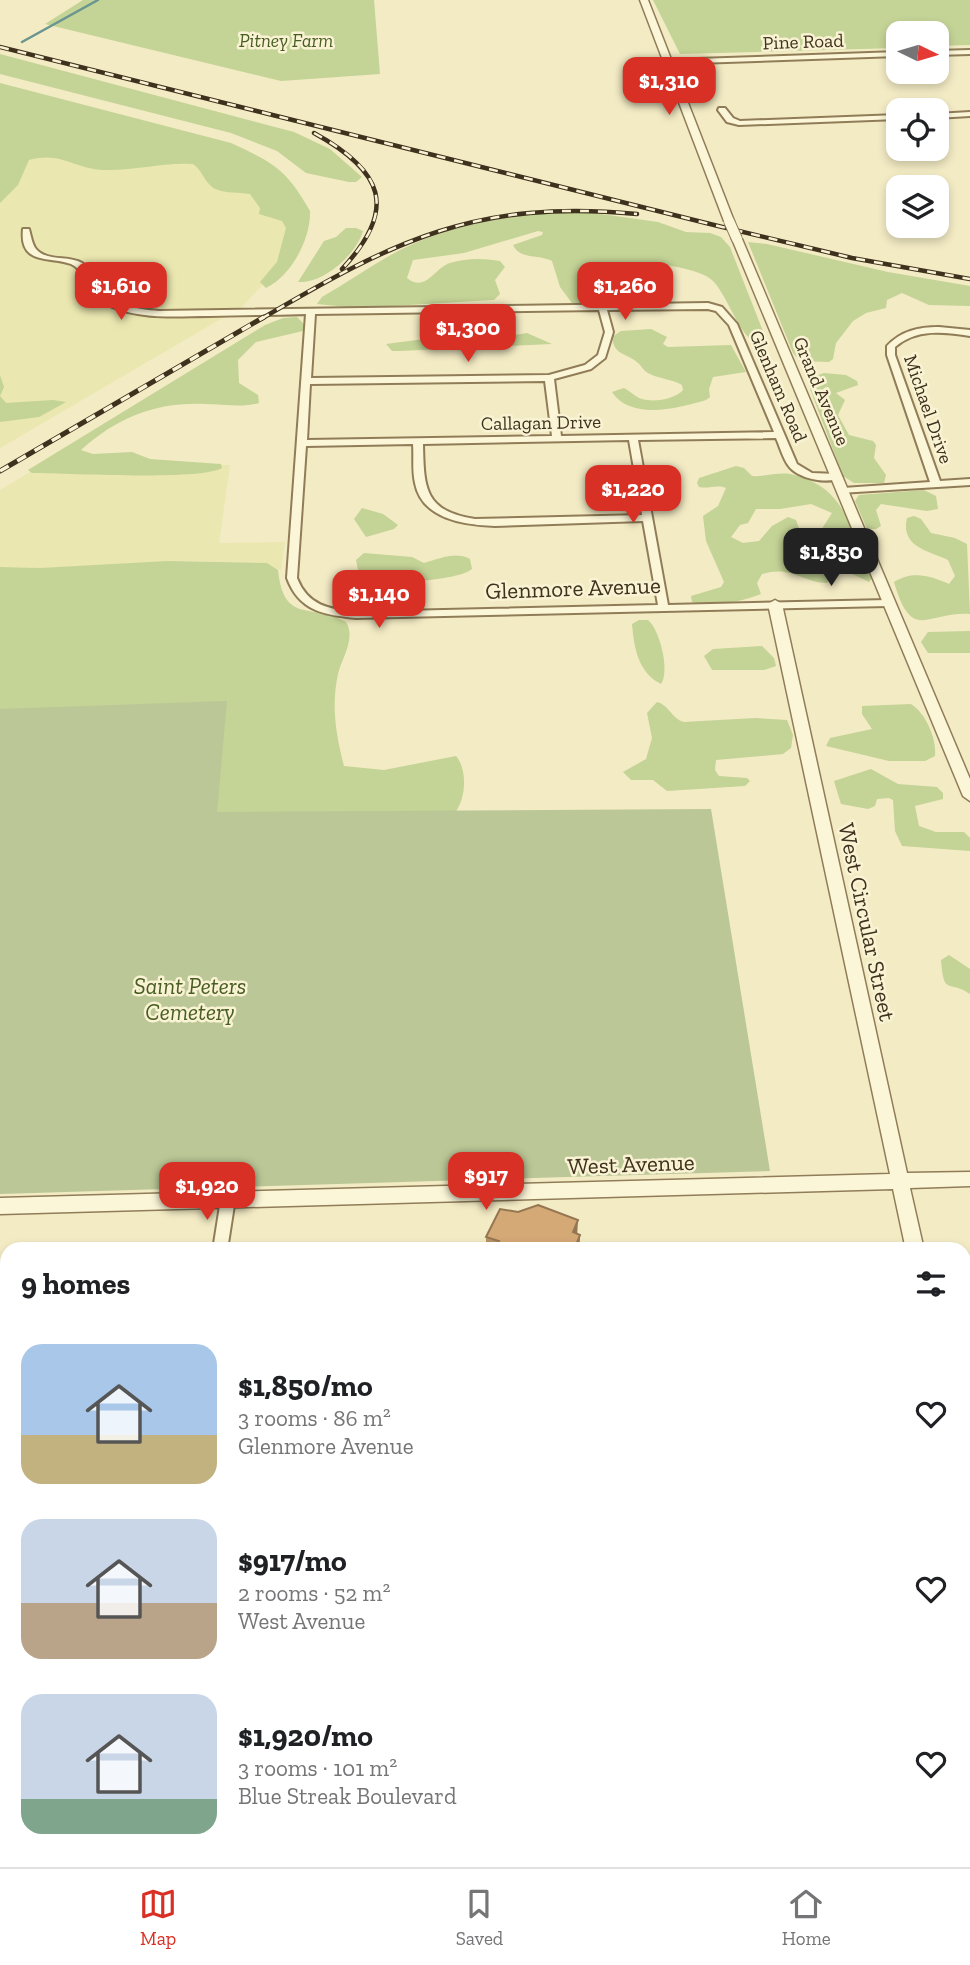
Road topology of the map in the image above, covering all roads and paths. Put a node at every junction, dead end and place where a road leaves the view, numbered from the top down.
1 (644, 0) edge
2 (970, 51) edge
3 (949, 52) edge
4 (886, 54) edge
5 (667, 62) junction
6 (722, 110) dead end
7 (970, 114) edge
8 (949, 115) edge
9 (886, 117) edge
10 (26, 231) dead end
11 (602, 307) junction
12 (311, 312) junction
13 (970, 333) edge
14 (549, 378) junction
15 (306, 381) junction
16 (780, 435) junction
17 (633, 438) junction
18 (557, 439) junction
19 (418, 441) junction
20 (301, 443) junction
21 (837, 477) junction
22 (970, 482) edge
23 (936, 484) junction
24 (843, 491) junction
25 (647, 518) junction
26 (888, 603) junction
27 (775, 604) junction
28 (663, 606) junction
29 (970, 796) edge
30 (970, 1179) edge
31 (898, 1181) junction
32 (228, 1199) junction
33 (0, 1206) edge
34 (221, 1242) edge
35 (913, 1242) edge

1 - 5 street, Grand Avenue
2 - 3 street
4 - 5 street, Pine Road
5 - 21 street, Grand Avenue, bridge
6 - 9 street
7 - 8 street
10 - 12 street, Glenham Road
11 - 12 street, Glenham Road
11 - 14 street
11 - 16 street, Glenham Road
12 - 15 street, Glenmore Avenue
13 - 23 street, Michael Drive
14 - 15 street
14 - 18 street
15 - 20 street, Glenmore Avenue
16 - 17 street, Callagan Drive
16 - 21 street, Glenham Road
17 - 18 street, Callagan Drive
17 - 25 street
18 - 19 street, Callagan Drive
19 - 20 street, Callagan Drive
19 - 25 street
20 - 28 street, Glenmore Avenue
21 - 24 street, Grand Avenue
22 - 23 street
23 - 24 street
24 - 26 street, Grand Avenue
25 - 28 street
26 - 27 street, Glenmore Avenue
26 - 29 street, Grand Avenue
27 - 28 street, Glenmore Avenue
27 - 31 street, West Circular Street
30 - 31 street, West Avenue
31 - 32 street, West Avenue
31 - 35 street, West Circular Street
32 - 33 street, West Avenue
32 - 34 street

